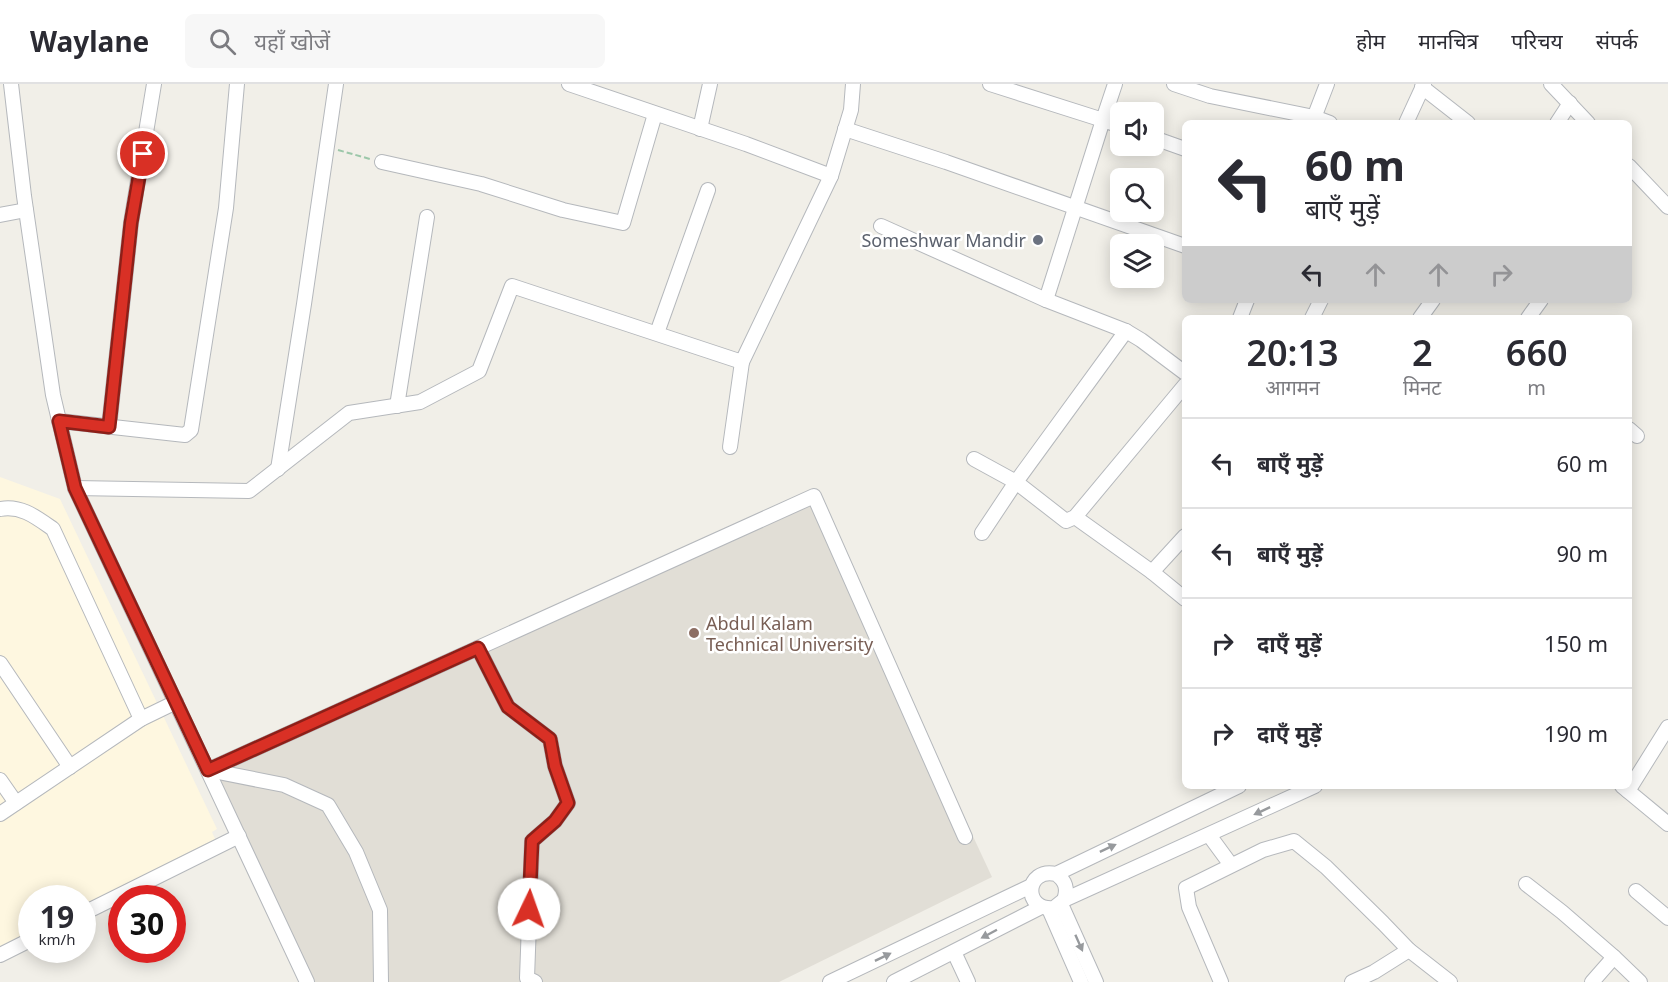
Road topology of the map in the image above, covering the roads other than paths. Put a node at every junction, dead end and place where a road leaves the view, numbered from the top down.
1 (11, 84) edge
2 (154, 84) edge
3 (237, 84) edge
4 (336, 84) edge
5 (569, 84) edge
6 (711, 84) edge
7 (854, 84) edge
8 (990, 84) edge
9 (1115, 84) edge
10 (1174, 84) edge
11 (1327, 84) edge
12 (1551, 84) edge
13 (1423, 86) edge
14 (1570, 103) junction
15 (655, 114) junction
16 (1103, 120) junction
17 (1313, 120) edge
18 (1407, 120) edge
19 (1464, 120) edge
20 (1559, 120) edge
21 (1585, 120) edge
22 (1110, 122) edge
23 (700, 129) junction
24 (845, 129) junction
25 (1164, 142) edge
26 (1182, 148) edge
27 (382, 162) road end
28 (1632, 174) edge
29 (831, 176) junction
30 (708, 190) dead end
31 (1668, 207) edge
32 (1077, 208) junction
33 (26, 210) junction
34 (0, 214) edge
35 (428, 217) dead end
36 (881, 226) dead end
37 (1182, 245) edge
38 (1046, 300) junction
39 (1126, 331) junction
40 (657, 333) junction
41 (742, 362) junction
42 (1182, 371) edge
43 (1182, 389) edge
44 (397, 406) junction
45 (59, 421) junction
46 (109, 427) junction
47 (730, 447) dead end
48 (974, 459) dead end
49 (278, 469) junction
50 (1016, 482) junction
51 (75, 488) junction
52 (0, 509) edge
53 (1075, 517) junction
54 (982, 533) dead end
55 (1182, 539) edge
56 (1152, 572) junction
57 (1182, 597) edge
58 (478, 648) junction
59 (0, 663) edge
60 (176, 702) junction
61 (141, 719) junction
62 (1668, 727) edge
63 (70, 767) junction
64 (208, 770) junction
65 (1632, 779) edge
66 (0, 780) edge
67 (1233, 789) edge
68 (1309, 789) edge
69 (1625, 789) edge
70 (16, 803) junction
71 (0, 814) edge
72 (1668, 824) edge
73 (1209, 835) junction
74 (238, 836) junction
75 (965, 837) dead end
76 (1231, 865) junction
77 (1056, 874) junction
78 (1526, 884) dead end
79 (1031, 886) junction
80 (1636, 891) dead end
81 (1054, 905) junction
82 (96, 907) edge
83 (1668, 918) edge
84 (18, 946) edge
85 (1409, 950) junction
86 (954, 952) junction
87 (0, 955) edge
88 (1614, 957) junction
89 (1379, 977) edge
90 (526, 981) edge
91 (307, 982) edge
92 (381, 982) edge
93 (830, 982) edge
94 (894, 982) edge
95 (968, 982) edge
96 (1081, 982) edge
97 (1096, 982) edge
98 (1221, 982) edge
99 (1352, 982) edge
100 (1450, 982) edge
101 (1592, 982) edge
102 (1640, 982) edge

1 - 33 street
2 - 46 street
3 - 46 street
4 - 49 street
5 - 15 street
6 - 23 street
7 - 24 street
8 - 16 street
9 - 16 street
10 - 17 street
11 - 17 street
12 - 14 street
13 - 18 street
13 - 19 street
14 - 20 street
14 - 21 street
15 - 23 street
15 - 27 street
16 - 22 street
16 - 32 street
23 - 29 street
24 - 29 street
24 - 32 street
25 - 26 street
28 - 31 street
29 - 41 street
30 - 40 street
32 - 37 street
32 - 38 street
33 - 34 street
33 - 45 street
35 - 44 street
36 - 38 street
38 - 39 street
39 - 42 street
39 - 50 street
40 - 41 street
40 - 44 street
41 - 47 street
43 - 53 street
44 - 49 street
45 - 46 street
45 - 51 street
48 - 50 street
49 - 51 street
50 - 53 street
50 - 54 street
51 - 60 street
52 - 61 street
53 - 56 street
55 - 56 street
56 - 57 street
58 - 64 street
58 - 75 street
58 - 90 street
59 - 63 street
60 - 61 street
60 - 64 street
61 - 63 street
62 - 65 street
63 - 70 street
64 - 74 street
64 - 92 street
66 - 70 street
77 -> 67 street
68 -> 73 street
69 - 72 street
70 - 71 street
73 - 76 street
73 - 81 street
74 - 82 street
74 - 91 street
76 - 85 street
76 - 98 street
77 - 79 street
77 - 81 street
78 - 88 street
79 - 81 street
93 -> 79 street
80 - 83 street
81 -> 86 street
81 - 96 street
81 -> 97 street
84 - 87 street
85 - 89 street
85 - 100 street
86 - 94 street
86 - 95 street
88 - 101 street
88 - 102 street
89 - 99 street

